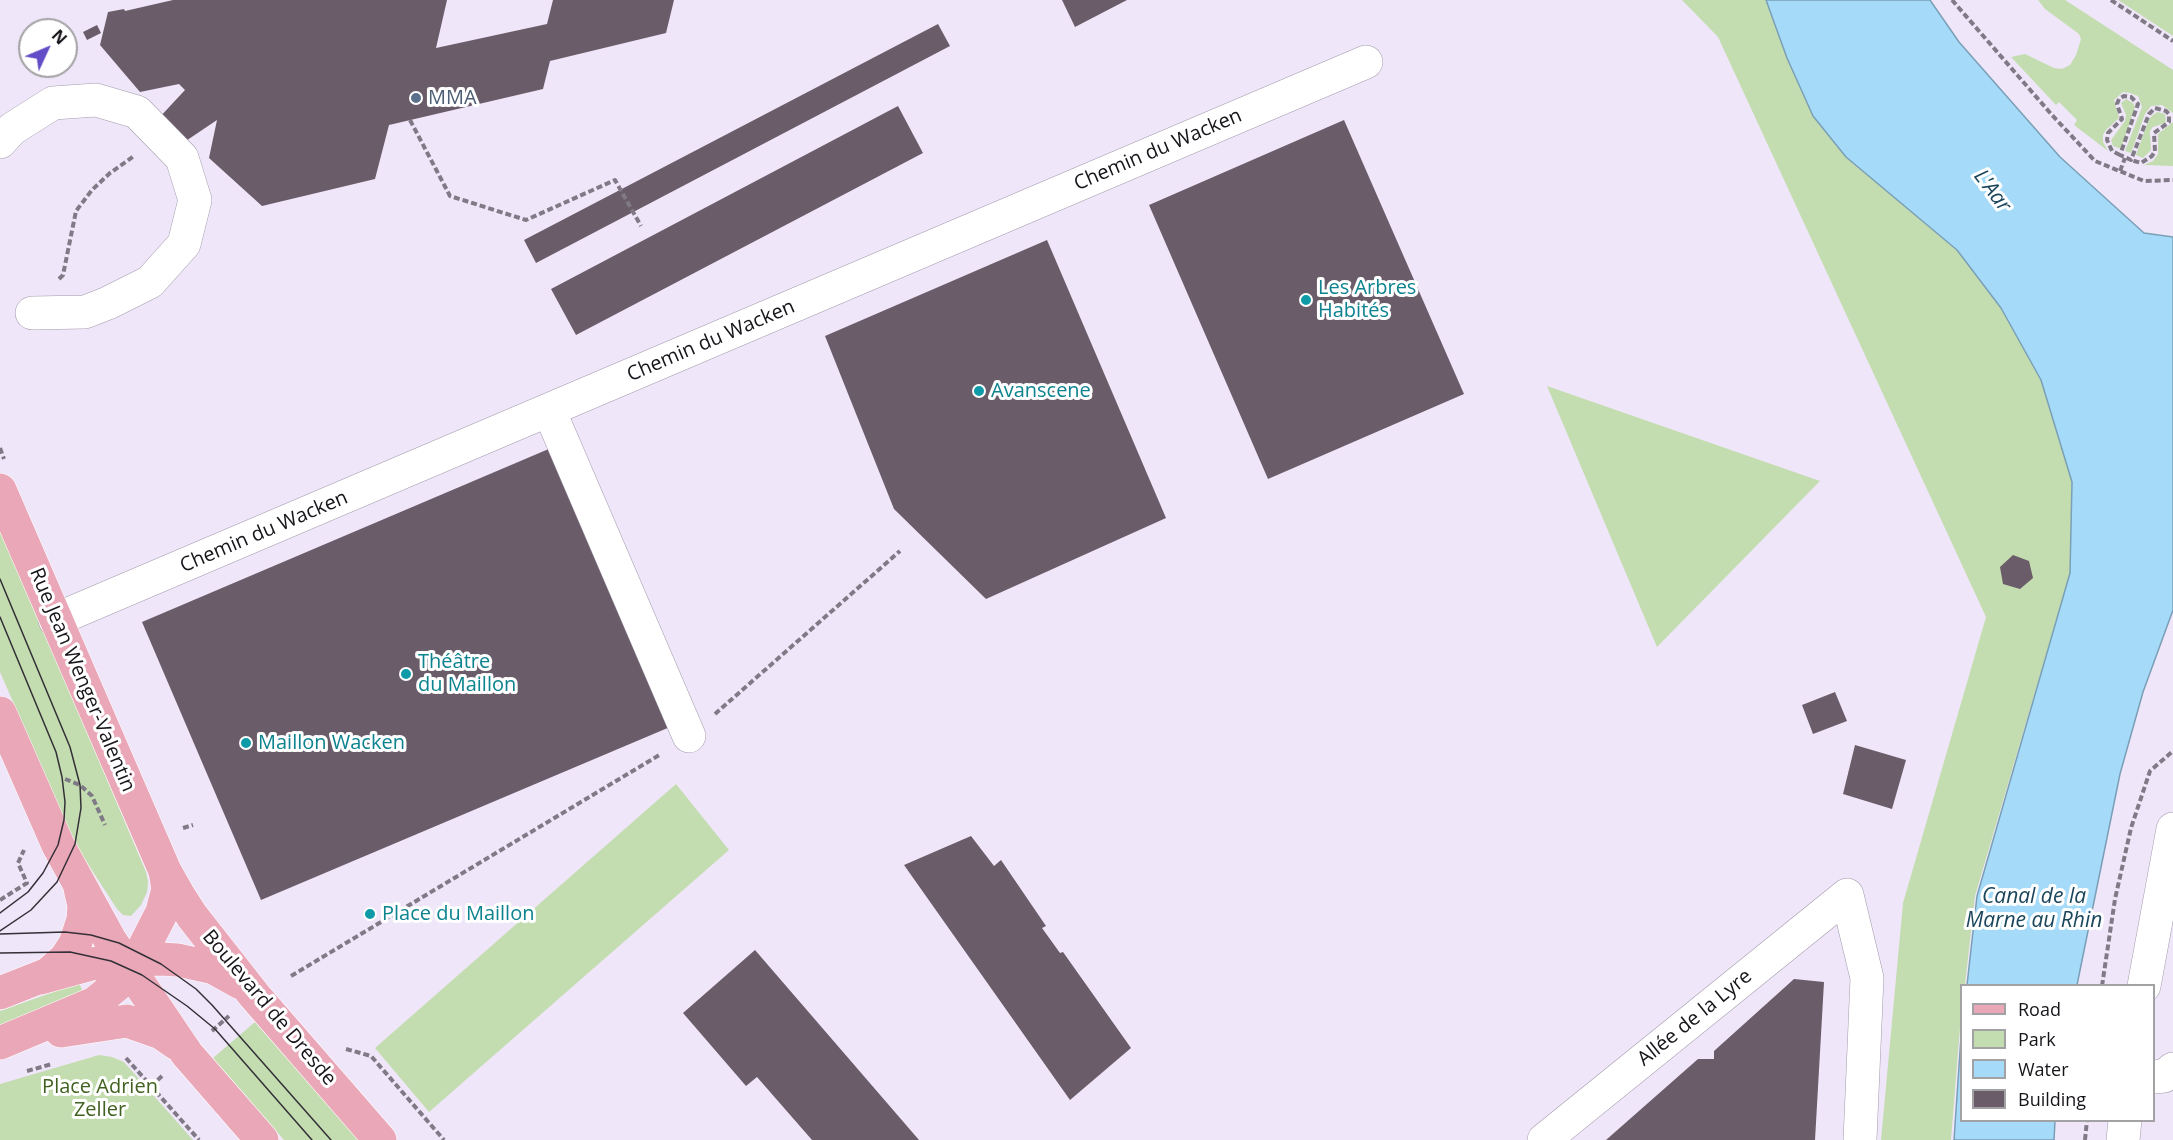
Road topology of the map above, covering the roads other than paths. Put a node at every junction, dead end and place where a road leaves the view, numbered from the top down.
1 (1366, 62) dead end
2 (0, 142) edge
3 (32, 313) road end
4 (549, 410) junction
5 (4, 479) edge
6 (56, 620) junction
7 (0, 712) edge
8 (689, 736) road end
9 (2173, 829) edge
10 (165, 871) junction
11 (78, 881) junction
12 (131, 963) junction
13 (40, 978) junction
14 (2144, 984) edge
15 (0, 993) edge
16 (254, 995) junction
17 (3, 1042) edge
18 (187, 1054) junction
19 (2173, 1069) edge
20 (2155, 1077) edge
21 (2125, 1122) edge
22 (262, 1140) edge
23 (380, 1140) edge
24 (1544, 1140) edge
25 (1860, 1140) edge
26 (2123, 1140) edge

1 - 4 street, Chemin du Wacken
2 - 3 street
4 - 6 street, Chemin du Wacken
4 - 8 street
5 - 6 main road, Rue Jean Wenger-Valentin
6 - 10 main road, Rue Jean Wenger-Valentin
7 - 11 main road
9 - 14 street
10 - 12 main road
10 - 16 main road, Boulevard de Dresde
11 - 12 main road
11 - 13 main road
12 - 13 main road
12 - 16 main road
12 - 17 main road
12 - 18 main road
13 - 15 main road
16 - 23 main road, Boulevard de Dresde
17 - 18 main road
18 - 22 main road
19 - 20 street
21 - 26 street
24 - 25 street, Allée de la Lyre

